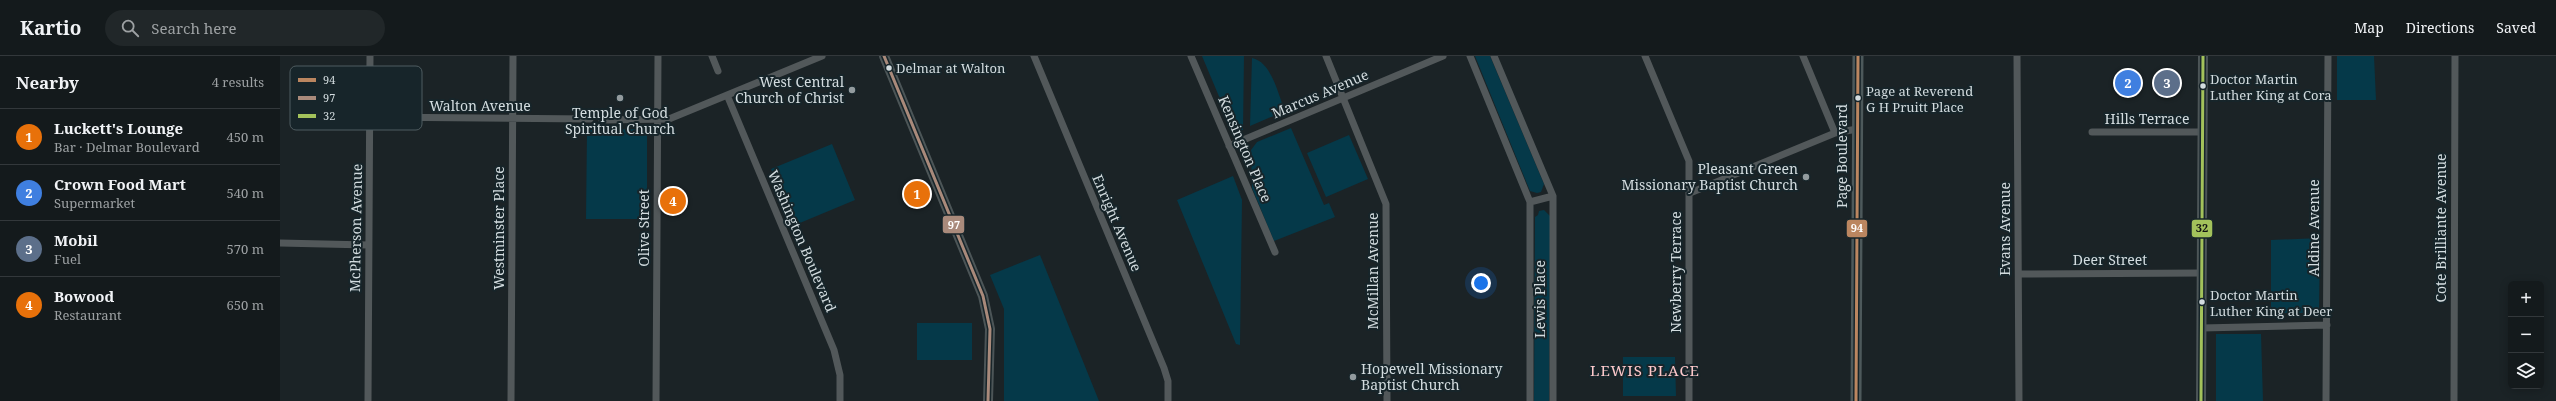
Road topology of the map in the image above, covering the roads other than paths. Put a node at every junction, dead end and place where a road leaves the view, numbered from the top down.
1 (513, 56) edge
2 (658, 56) edge
3 (712, 56) edge
4 (822, 56) edge
5 (884, 56) edge
6 (1034, 56) edge
7 (1191, 56) edge
8 (1326, 56) edge
9 (1443, 56) edge
10 (1470, 56) edge
11 (1494, 56) edge
12 (1645, 56) edge
13 (1803, 56) edge
14 (1858, 56) edge
15 (2017, 56) edge
16 (2203, 56) edge
17 (2328, 56) edge
18 (2455, 56) edge
19 (718, 72) dead end
20 (728, 94) junction
21 (1344, 98) junction
22 (422, 118) edge
23 (513, 119) junction
24 (590, 119) dead end
25 (602, 120) dead end
26 (657, 120) junction
27 (1857, 129) junction
28 (370, 130) edge
29 (2092, 132) dead end
30 (2203, 132) junction
31 (1835, 134) junction
32 (1229, 146) junction
33 (1690, 193) junction
34 (1553, 196) junction
35 (1530, 202) junction
36 (280, 244) edge
37 (368, 245) junction
38 (1275, 252) dead end
39 (2202, 273) junction
40 (2019, 274) junction
41 (2327, 325) junction
42 (2202, 328) junction
43 (368, 401) edge
44 (511, 401) edge
45 (656, 401) edge
46 (840, 401) edge
47 (988, 401) edge
48 (1168, 401) edge
49 (1387, 401) edge
50 (1530, 401) edge
51 (1553, 401) edge
52 (1689, 401) edge
53 (1856, 401) edge
54 (2019, 401) edge
55 (2201, 401) edge
56 (2326, 401) edge
57 (2454, 401) edge

1 - 23 street, Westminster Place
2 - 26 street, Olive Street
3 - 19 street
4 - 20 street
5 - 47 main road
6 - 48 street, Enright Avenue
7 - 32 street, Kensington Place
8 - 21 street, McMillan Avenue
9 - 21 street, Marcus Avenue
10 - 35 street, Lewis Place
11 - 34 street, Lewis Place
12 - 33 street, Newberry Terrace
13 - 31 street
14 - 27 main road, Page Boulevard
15 - 40 street, Evans Avenue
16 - 30 main road
17 - 41 street, Aldine Avenue
18 - 57 street, Cote Brilliante Avenue
20 - 26 street
20 - 46 street, Washington Boulevard
21 - 32 street, Marcus Avenue
21 - 49 street, McMillan Avenue
22 - 23 street, Walton Avenue
23 - 24 street, Walton Avenue
23 - 44 street, Westminster Place
25 - 26 street
26 - 45 street, Olive Street
27 - 31 street
27 - 53 main road, Page Boulevard
28 - 37 street, McPherson Avenue
29 - 30 street, Hills Terrace
30 - 39 main road
31 - 33 street
32 - 38 street, Kensington Place
33 - 52 street, Newberry Terrace
34 - 35 street
34 - 51 street, Lewis Place
35 - 50 street, Lewis Place
36 - 37 street
37 - 43 street, McPherson Avenue
39 - 40 street, Deer Street
39 - 42 main road
40 - 54 street, Evans Avenue
41 - 42 street
41 - 56 street, Aldine Avenue
42 - 55 main road

